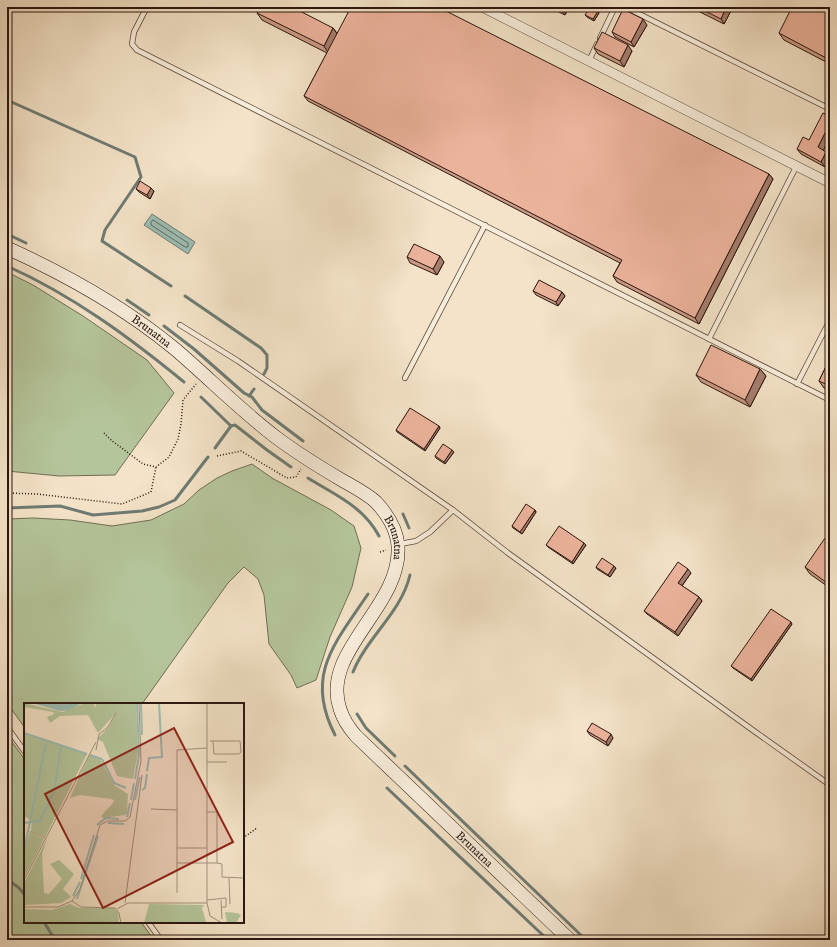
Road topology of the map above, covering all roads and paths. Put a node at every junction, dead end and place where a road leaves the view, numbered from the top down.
1 (147, 7) edge
2 (482, 7) edge
3 (615, 7) edge
4 (625, 7) edge
5 (589, 61) junction
6 (830, 109) edge
7 (797, 166) junction
8 (830, 183) edge
9 (485, 225) junction
10 (7, 248) edge
11 (830, 320) edge
12 (180, 325) dead end
13 (709, 339) junction
14 (204, 375) junction
15 (405, 378) dead end
16 (797, 384) junction
17 (830, 400) edge
18 (104, 433) dead end
19 (217, 456) dead end
20 (307, 459) junction
21 (156, 467) junction
22 (7, 493) edge
23 (453, 510) junction
24 (398, 544) junction
25 (7, 727) edge
26 (24, 751) edge
27 (830, 785) edge
28 (257, 828) dead end
29 (244, 837) edge
30 (149, 923) edge
31 (161, 940) edge
32 (570, 940) edge

1 - 9 lane
2 - 5 street
3 - 5 lane
4 - 6 lane
5 - 7 street
7 - 8 street
7 - 13 lane
9 - 13 lane
9 - 15 lane
10 - 14 street, Brunatna
11 - 16 lane
12 - 23 lane
13 - 16 lane
14 - 20 street, Brunatna
14 - 21 path
16 - 17 lane
18 - 21 path
19 - 20 path
20 - 24 street, Brunatna
21 - 22 path
23 - 24 lane
23 - 27 lane
24 - 32 street, Brunatna
25 - 26 lane
28 - 29 path
30 - 31 lane

